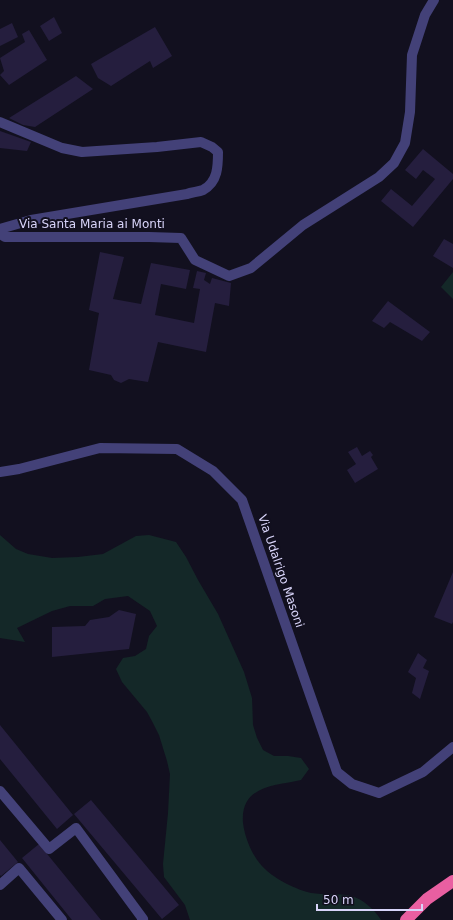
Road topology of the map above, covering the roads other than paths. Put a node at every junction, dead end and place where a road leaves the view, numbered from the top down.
1 (434, 0) edge
2 (0, 122) edge
3 (0, 229) edge
4 (0, 234) edge
5 (0, 472) edge
6 (453, 747) edge
7 (0, 791) edge
8 (453, 882) edge
9 (0, 885) edge
10 (62, 920) edge
11 (142, 920) edge
12 (406, 920) edge

1 - 4 street, Via Santa Maria ai Monti
2 - 3 street, Via Santa Maria ai Monti
5 - 6 street, Via Udalrigo Masoni
7 - 11 street
8 - 12 highway
9 - 10 street

